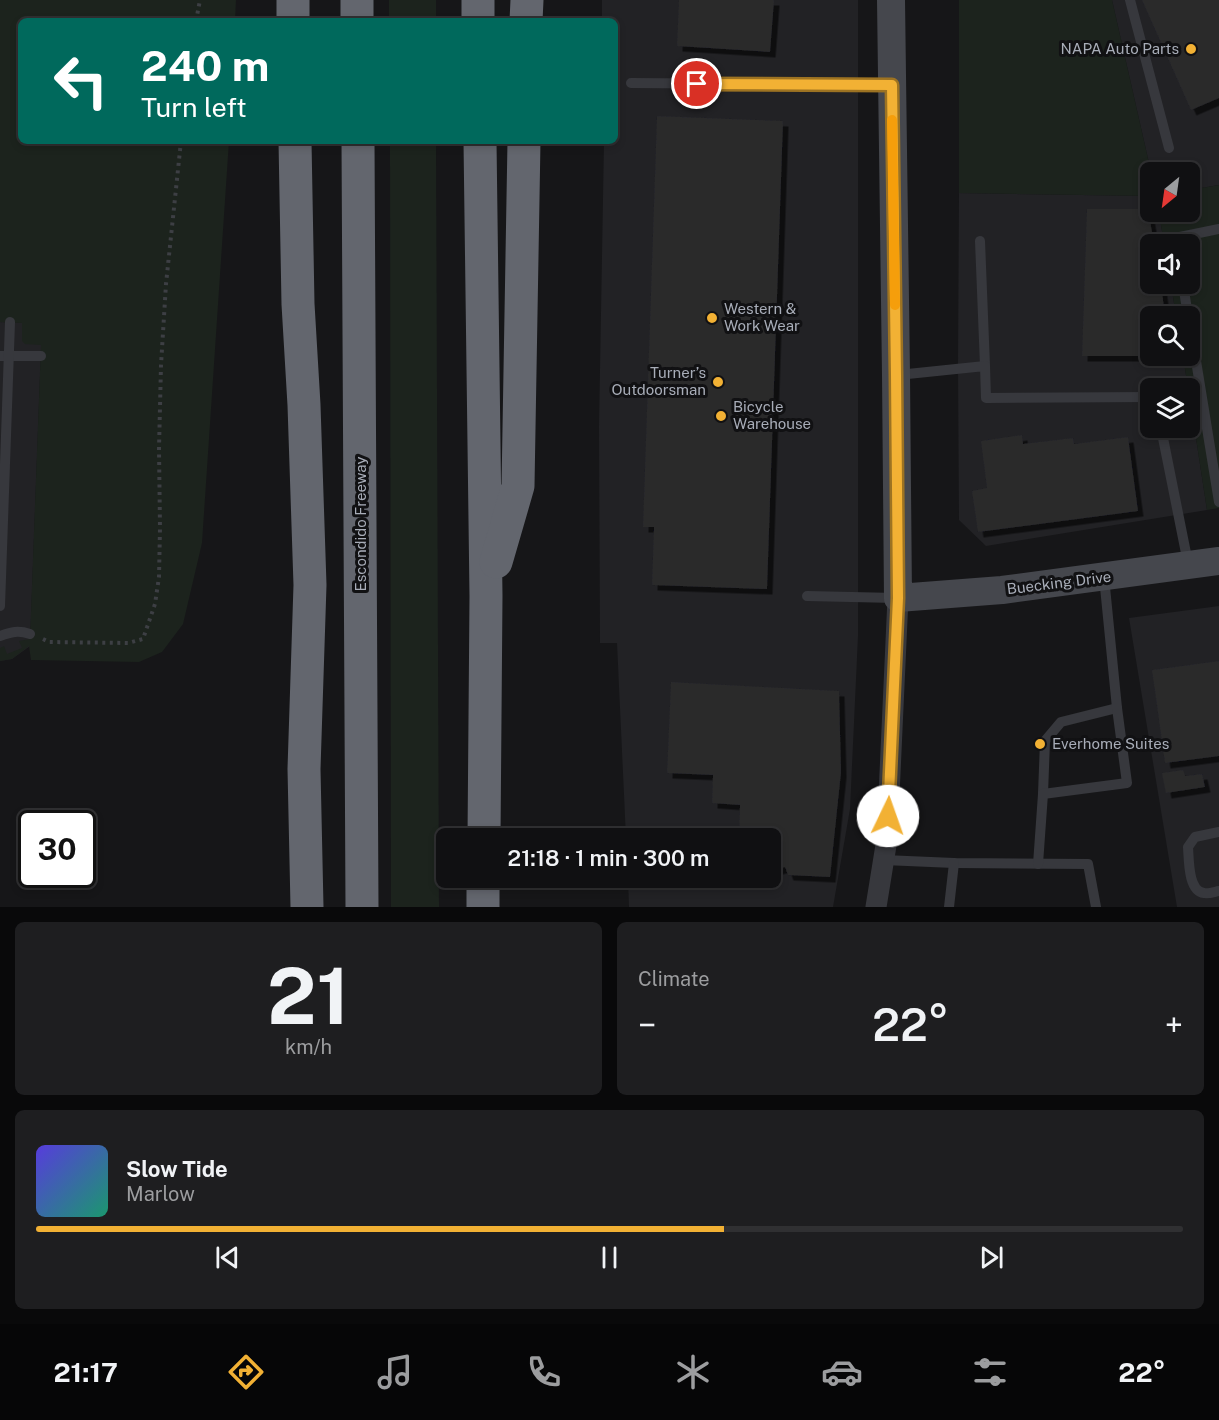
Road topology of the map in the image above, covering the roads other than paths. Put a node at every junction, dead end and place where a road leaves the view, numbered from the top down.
1 (293, 0) edge
2 (357, 0) edge
3 (478, 0) edge
4 (526, 0) edge
5 (891, 0) edge
6 (1131, 0) edge
7 (293, 18) edge
8 (357, 18) edge
9 (478, 18) edge
10 (526, 18) edge
11 (631, 83) dead end
12 (892, 85) junction
13 (296, 144) edge
14 (358, 144) edge
15 (480, 144) edge
16 (524, 144) edge
17 (1169, 148) dead end
18 (1219, 229) edge
19 (1195, 234) edge
20 (981, 241) dead end
21 (10, 322) dead end
22 (4, 356) edge
23 (41, 356) dead end
24 (985, 366) junction
25 (1197, 366) edge
26 (896, 375) junction
27 (1140, 397) edge
28 (1163, 438) edge
29 (2, 493) edge
30 (1219, 502) edge
31 (1219, 561) edge
32 (1188, 566) junction
33 (1104, 577) junction
34 (486, 596) junction
35 (807, 596) dead end
36 (898, 598) junction
37 (0, 606) edge
38 (30, 634) road end
39 (0, 636) edge
40 (1118, 708) junction
41 (1044, 794) junction
42 (484, 828) edge
43 (1219, 832) edge
44 (884, 860) junction
45 (954, 863) junction
46 (1038, 864) junction
47 (483, 888) edge
48 (1219, 891) edge
49 (307, 907) edge
50 (362, 907) edge
51 (483, 907) edge
52 (876, 907) edge
53 (949, 907) edge
54 (1096, 907) edge

1 - 7 highway
2 - 8 highway
3 - 9 highway
4 - 10 highway
5 - 12 street
6 - 17 lane
11 - 12 lane
12 - 26 street
13 - 49 highway
14 - 50 highway, Escondido Freeway
15 - 34 highway
16 - 34 highway
18 - 19 lane
20 - 24 lane
21 - 22 lane
22 - 23 lane
22 - 29 lane
24 - 26 lane
24 - 27 lane
25 - 30 lane
26 - 36 street
28 - 32 lane
29 - 37 lane
31 - 32 street, Buecking Drive
32 - 33 street, Buecking Drive
33 - 36 street, Buecking Drive
33 - 40 lane
34 - 42 highway
35 - 36 lane
36 - 44 street
38 - 39 lane
40 - 41 lane
40 - 41 lane
41 - 46 lane
43 - 48 lane
44 - 45 lane
44 - 52 street
45 - 46 lane
45 - 53 lane
46 - 54 lane
47 - 51 highway

